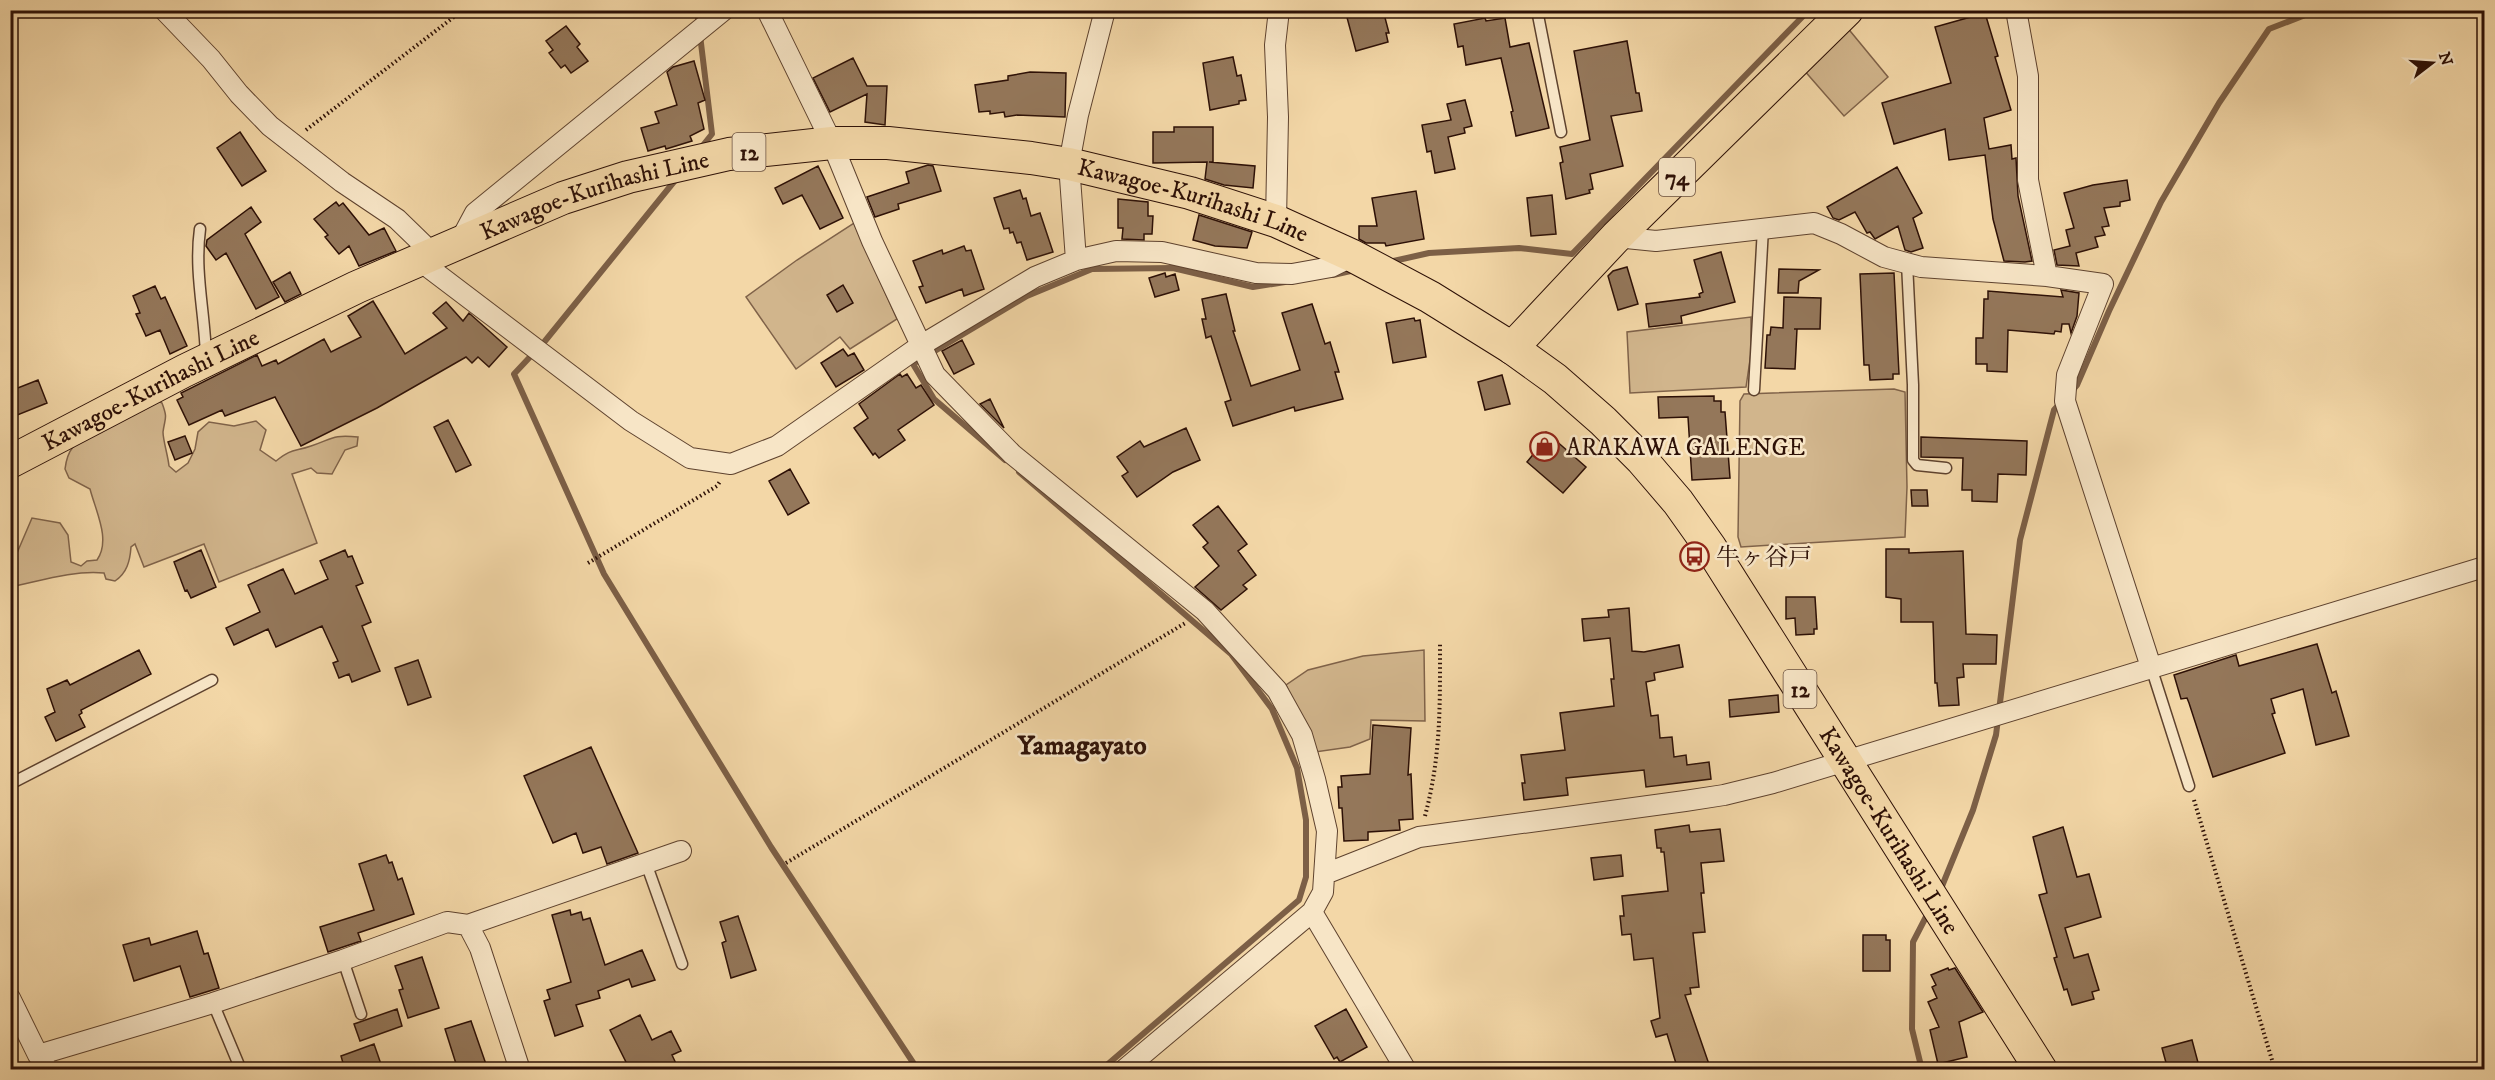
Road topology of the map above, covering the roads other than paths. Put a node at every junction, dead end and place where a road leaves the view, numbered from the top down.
1 (164, 10) edge
2 (724, 10) edge
3 (767, 10) edge
4 (1105, 10) edge
5 (1279, 10) edge
6 (1537, 10) edge
7 (1846, 10) edge
8 (2016, 10) edge
9 (1561, 132) dead end
10 (832, 143) junction
11 (1069, 164) junction
12 (1276, 221) junction
13 (1763, 228) junction
14 (200, 229) dead end
15 (1616, 237) junction
16 (460, 241) junction
17 (1353, 256) junction
18 (426, 257) junction
19 (1076, 261) junction
20 (1907, 263) junction
21 (2047, 276) junction
22 (920, 346) junction
23 (1512, 348) junction
24 (206, 360) junction
25 (1754, 390) dead end
26 (10, 462) edge
27 (1946, 468) dead end
28 (2484, 567) edge
29 (2151, 667) junction
30 (213, 680) dead end
31 (1846, 762) junction
32 (10, 784) edge
33 (2189, 786) road end
34 (681, 851) dead end
35 (646, 863) junction
36 (1325, 874) junction
37 (1312, 912) junction
38 (468, 925) junction
39 (343, 960) junction
40 (682, 964) dead end
41 (10, 998) edge
42 (213, 1003) junction
43 (361, 1014) dead end
44 (15, 1018) edge
45 (43, 1062) edge
46 (241, 1070) edge
47 (520, 1070) edge
48 (1124, 1070) edge
49 (1406, 1070) edge
50 (2040, 1070) edge

1 - 18 street
2 - 16 street
3 - 10 street
4 - 11 street
5 - 12 street
6 - 9 lane
7 - 15 main road, 74
8 - 21 street
10 - 11 main road, Kawagoe-Kurihashi Line / 12
10 - 16 main road, Kawagoe-Kurihashi Line / 12
10 - 22 street
11 - 12 main road, Kawagoe-Kurihashi Line / 12
11 - 19 street
12 - 17 main road, Kawagoe-Kurihashi Line / 12
13 - 15 street
13 - 20 street
13 - 25 lane
14 - 24 lane
15 - 23 main road, 74
16 - 18 main road, Kawagoe-Kurihashi Line / 12
17 - 19 street
17 - 23 main road, Kawagoe-Kurihashi Line / 12
18 - 22 street
18 - 24 main road, Kawagoe-Kurihashi Line / 12
19 - 22 street
20 - 21 street
20 - 27 lane
21 - 29 street
22 - 36 street
23 - 31 main road, Kawagoe-Kurihashi Line / 12
24 - 26 main road, Kawagoe-Kurihashi Line / 12
28 - 29 street
29 - 31 street
29 - 33 lane
30 - 32 lane
31 - 36 street
31 - 50 main road, Kawagoe-Kurihashi Line / 12
34 - 35 street
35 - 38 street
35 - 40 lane
36 - 37 street
37 - 48 street
37 - 49 street
38 - 39 street
38 - 47 street
39 - 42 street
39 - 43 lane
41 - 44 street
42 - 45 street
42 - 46 lane
44 - 45 street

